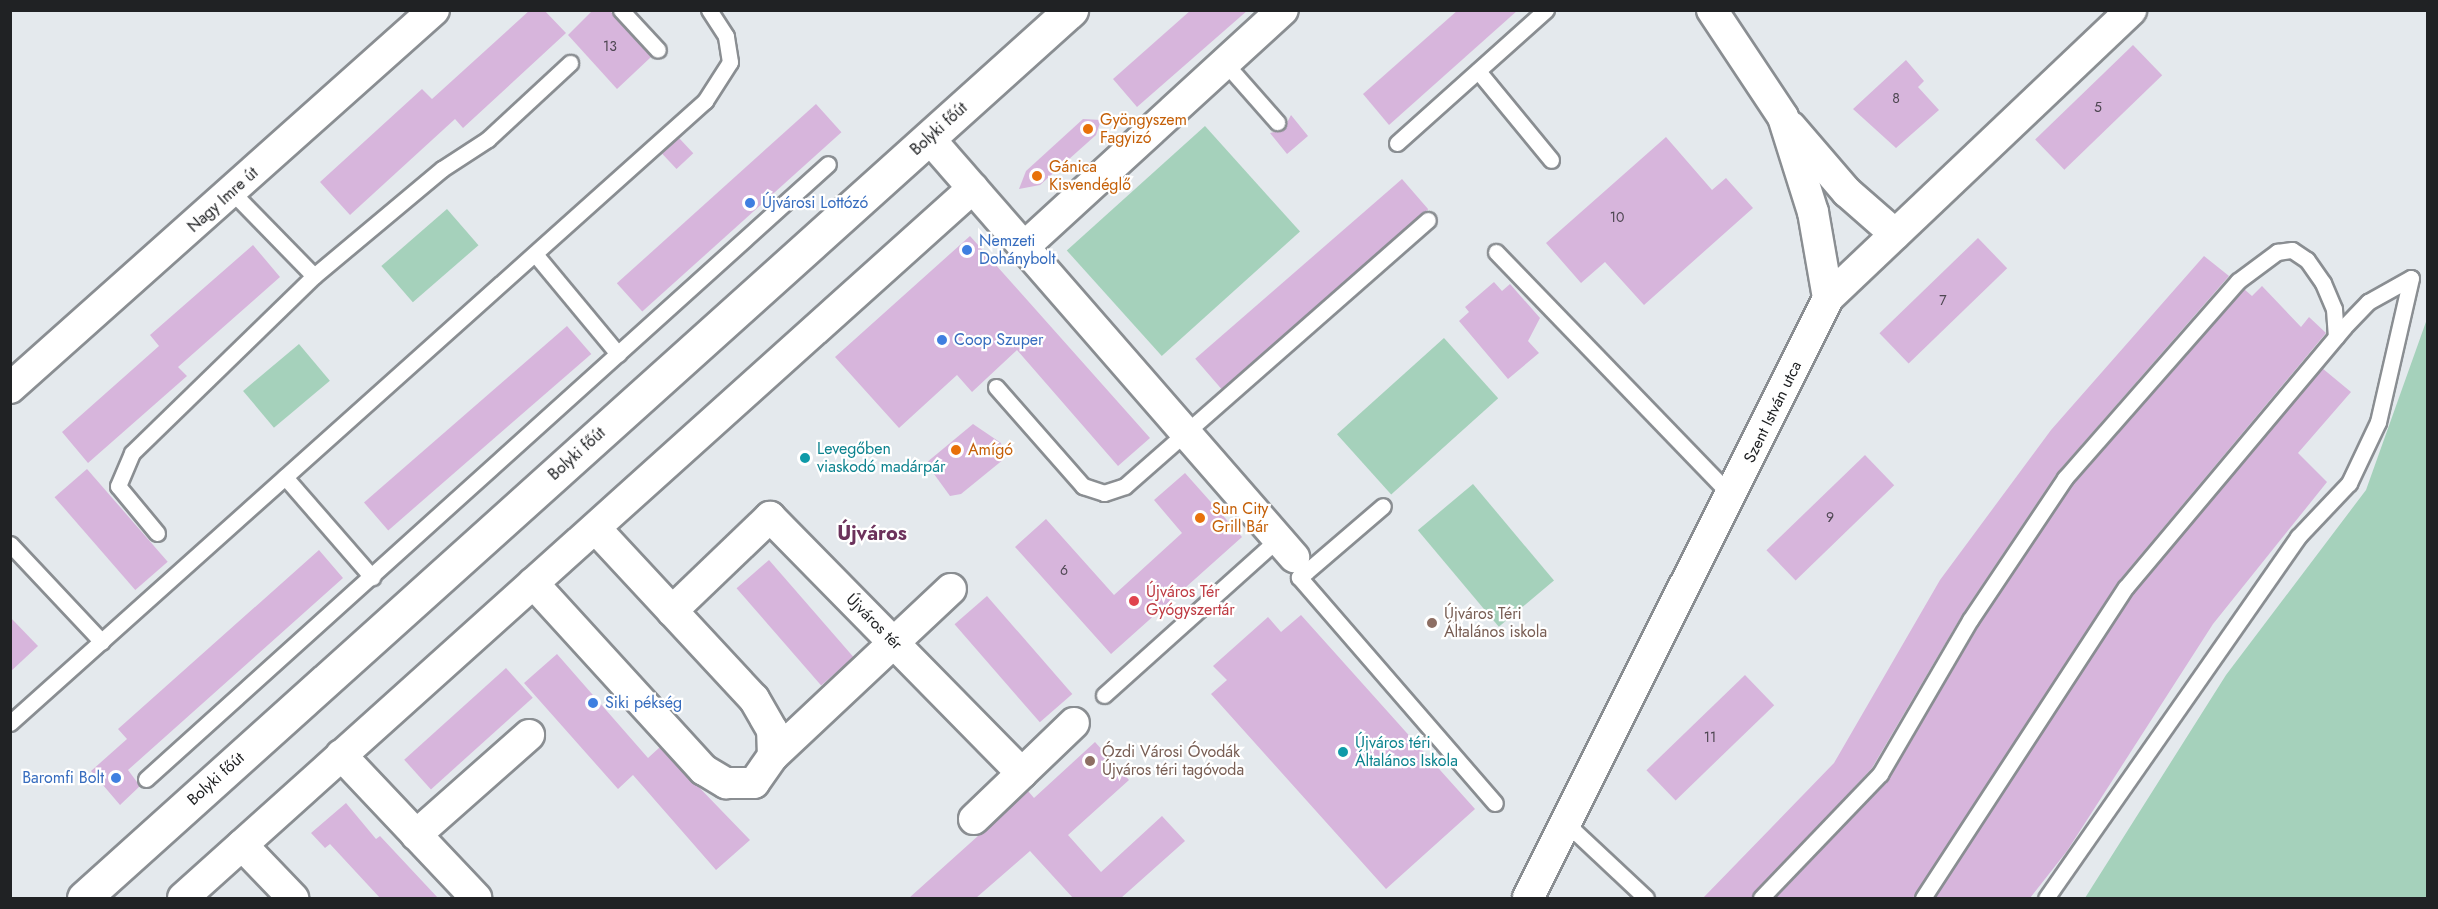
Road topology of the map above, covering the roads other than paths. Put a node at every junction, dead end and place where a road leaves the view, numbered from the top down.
1 (434, 10) edge
2 (621, 10) edge
3 (709, 10) edge
4 (1071, 10) edge
5 (1283, 10) edge
6 (1546, 10) edge
7 (1712, 10) edge
8 (2131, 10) edge
9 (658, 50) dead end
10 (570, 63) dead end
11 (1225, 63) junction
12 (1478, 71) junction
13 (1783, 117) junction
14 (1276, 122) dead end
15 (929, 138) junction
16 (1397, 143) dead end
17 (1551, 160) dead end
18 (828, 164) dead end
19 (973, 188) junction
20 (232, 192) junction
21 (1428, 220) dead end
22 (1895, 234) junction
23 (1024, 247) junction
24 (1496, 252) dead end
25 (535, 254) junction
26 (314, 276) junction
27 (1828, 298) junction
28 (2336, 337) junction
29 (618, 354) junction
30 (996, 387) dead end
31 (10, 388) edge
32 (1187, 435) junction
33 (285, 477) junction
34 (1732, 496) junction
35 (1383, 506) dead end
36 (594, 528) junction
37 (157, 533) dead end
38 (10, 544) edge
39 (1293, 556) junction
40 (372, 577) junction
41 (533, 583) junction
42 (951, 589) dead end
43 (672, 611) junction
44 (102, 642) junction
45 (894, 643) junction
46 (1104, 695) dead end
47 (10, 723) edge
48 (1074, 723) dead end
49 (529, 735) dead end
50 (341, 755) junction
51 (773, 756) junction
52 (1022, 773) junction
53 (146, 779) dead end
54 (1495, 803) dead end
55 (974, 819) dead end
56 (1567, 824) junction
57 (416, 835) junction
58 (242, 845) junction
59 (84, 898) edge
60 (186, 898) edge
61 (294, 898) edge
62 (476, 898) edge
63 (1528, 898) edge
64 (1646, 898) edge
65 (1761, 898) edge
66 (1923, 898) edge
67 (2046, 898) edge

1 - 20 street, Nagy Imre út
2 - 9 lane
3 - 25 lane
4 - 15 main road, Bolyki főút
5 - 11 street
6 - 12 lane
7 - 13 street
8 - 22 street, Szent István utca
10 - 26 lane
11 - 14 lane
11 - 23 street
12 - 16 lane
12 - 17 lane
13 - 22 street
13 - 27 street
15 - 19 street
15 - 59 main road, Bolyki főút
18 - 29 lane
19 - 23 street
19 - 36 street
20 - 26 lane
20 - 31 street, Nagy Imre út
21 - 32 lane
22 - 27 street, Szent István utca
23 - 32 street
24 - 34 lane
25 - 29 lane
25 - 33 lane
26 - 37 lane
27 - 34 street, Szent István utca
28 - 65 lane
28 - 66 lane
28 - 67 lane
29 - 40 lane
30 - 32 lane
32 - 39 street
33 - 40 lane
33 - 44 lane
34 - 56 street, Szent István utca
35 - 39 lane
36 - 41 street
36 - 43 street
38 - 44 lane
39 - 46 lane
39 - 54 lane
40 - 53 lane
41 - 50 street
41 - 51 street
42 - 45 street
43 - 45 street, Újváros tér
43 - 51 street
44 - 47 lane
45 - 51 street
45 - 52 street, Újváros tér
48 - 52 street
49 - 57 street
50 - 57 street
50 - 58 street
52 - 55 street
56 - 63 street, Szent István utca
56 - 64 lane
57 - 62 street
58 - 60 street
58 - 61 street

